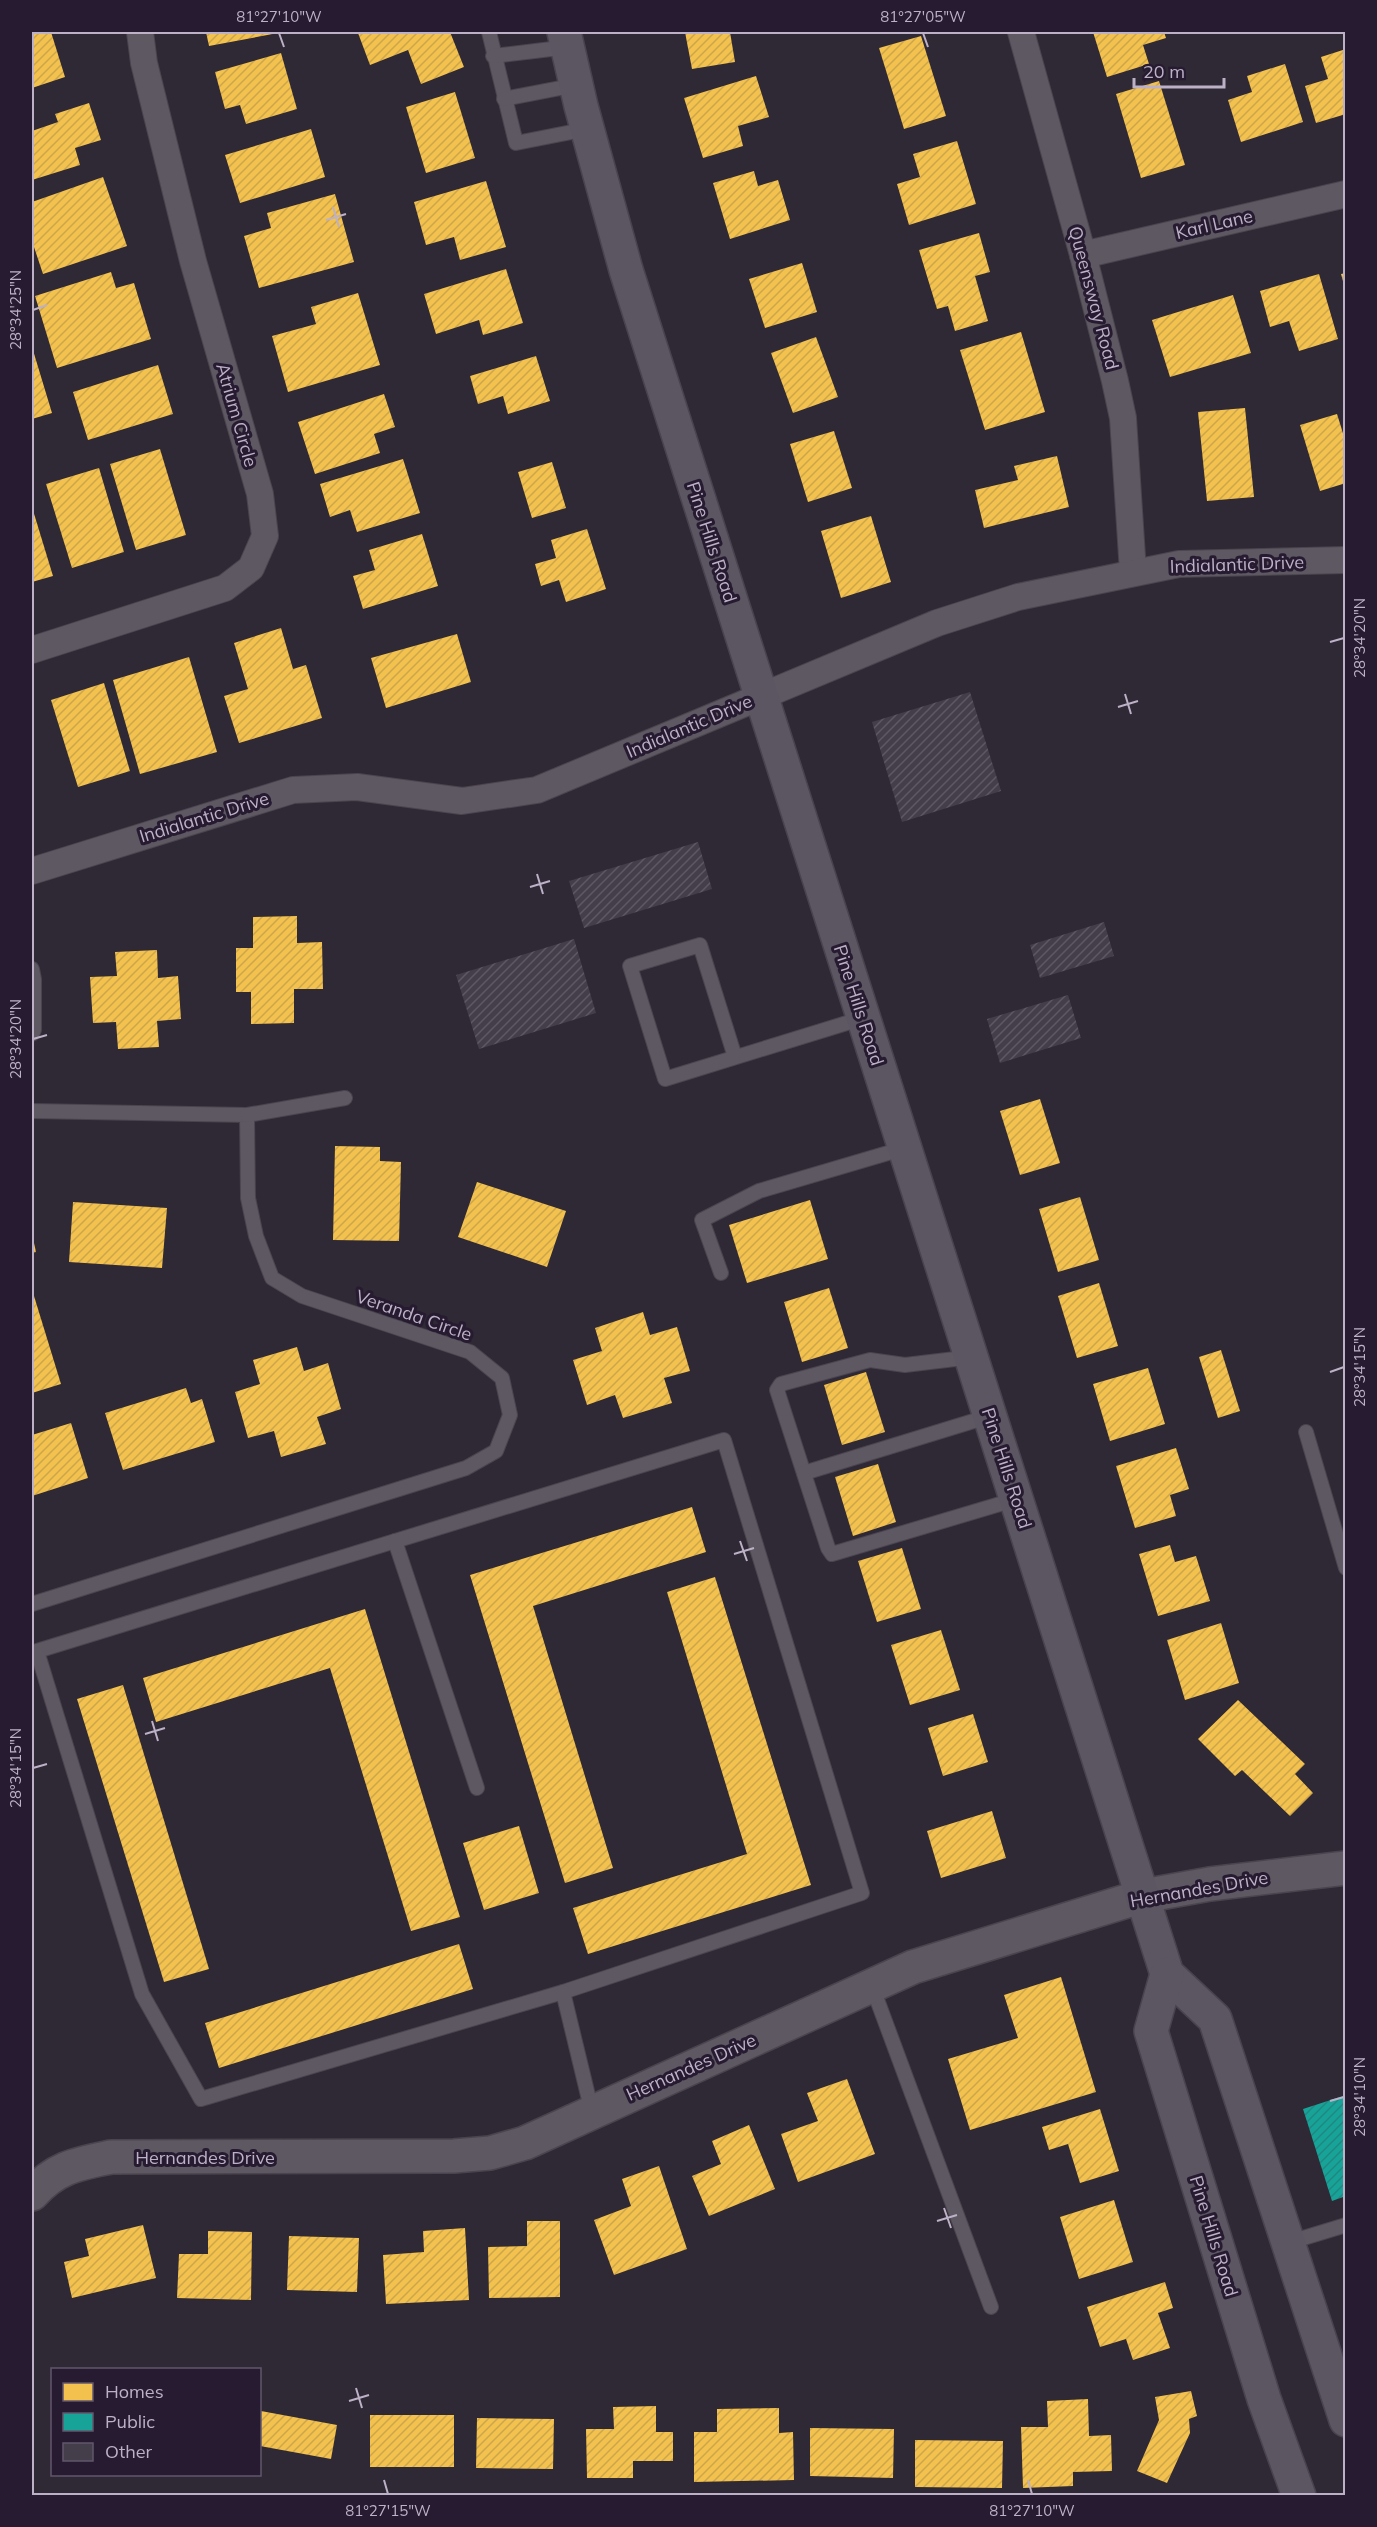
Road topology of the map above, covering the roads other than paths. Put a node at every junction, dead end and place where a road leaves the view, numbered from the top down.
1 (140, 32) edge
2 (489, 32) edge
3 (1020, 32) edge
4 (566, 39) edge
5 (493, 56) junction
6 (576, 85) junction
7 (504, 99) junction
8 (587, 129) junction
9 (1346, 194) edge
10 (1083, 255) junction
11 (1346, 560) edge
12 (1133, 572) junction
13 (32, 650) edge
14 (761, 695) junction
15 (32, 871) edge
16 (32, 969) edge
17 (863, 1018) junction
18 (32, 1034) edge
19 (735, 1057) junction
20 (345, 1098) dead end
21 (32, 1110) edge
22 (247, 1115) junction
23 (905, 1148) junction
24 (721, 1273) dead end
25 (972, 1357) junction
26 (990, 1416) junction
27 (1306, 1432) dead end
28 (804, 1473) junction
29 (1017, 1498) junction
30 (395, 1541) junction
31 (1346, 1568) edge
32 (32, 1604) edge
33 (477, 1788) dead end
34 (1346, 1868) edge
35 (1143, 1896) junction
36 (1167, 1974) junction
37 (872, 1986) junction
38 (563, 1992) junction
39 (591, 2112) junction
40 (32, 2194) edge
41 (1346, 2225) edge
42 (1287, 2243) junction
43 (992, 2307) dead end
44 (1346, 2420) edge
45 (1299, 2496) edge

1 - 13 street, Atrium Circle
2 - 5 lane
3 - 10 street, Queensway Road
4 - 5 lane
4 - 6 main road, Pine Hills Road
5 - 7 lane
6 - 7 lane
6 - 8 main road, Pine Hills Road
7 - 8 lane
8 - 14 main road, Pine Hills Road
9 - 10 street, Karl Lane
10 - 12 street, Queensway Road
11 - 12 street, Indialantic Drive
12 - 14 street, Indialantic Drive
14 - 15 street, Indialantic Drive
14 - 17 main road, Pine Hills Road
16 - 18 lane
17 - 19 lane
17 - 23 main road, Pine Hills Road
19 - 19 lane
20 - 22 lane
21 - 22 lane
22 - 32 lane, Veranda Circle
23 - 24 lane
23 - 25 main road, Pine Hills Road
25 - 26 main road, Pine Hills Road
25 - 28 lane
26 - 28 lane
26 - 29 main road, Pine Hills Road
27 - 31 lane
28 - 29 lane
29 - 35 main road, Pine Hills Road
30 - 33 lane
30 - 38 lane
30 - 38 lane
34 - 35 street, Hernandes Drive
35 - 36 main road, Pine Hills Road
35 - 37 street, Hernandes Drive
36 - 42 main road, Pine Hills Road
36 - 45 main road, Pine Hills Road
37 - 39 street, Hernandes Drive
37 - 43 lane
38 - 39 lane
39 - 40 street, Hernandes Drive
41 - 42 lane
42 - 44 main road, Pine Hills Road

